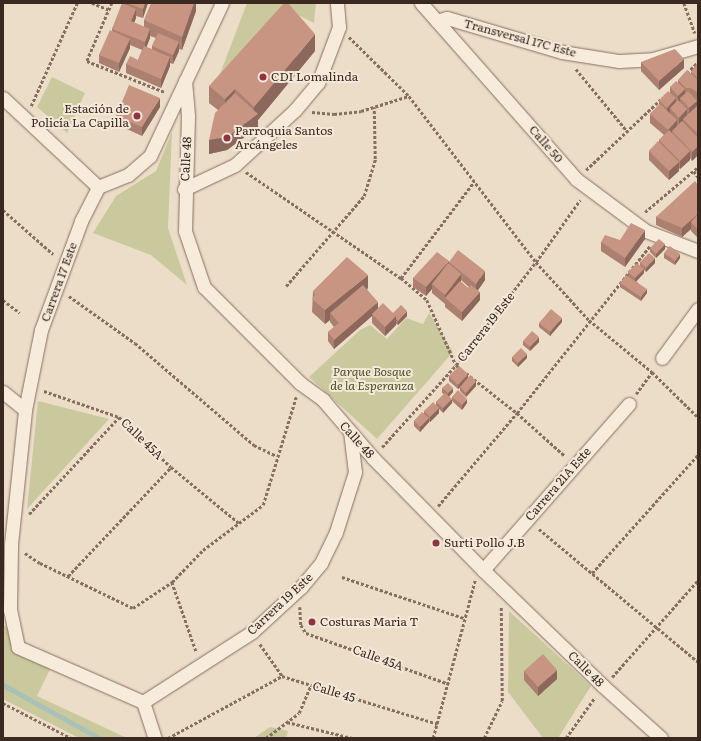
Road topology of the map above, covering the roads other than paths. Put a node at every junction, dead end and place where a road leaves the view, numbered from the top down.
1 (222, 3) edge
2 (337, 3) edge
3 (421, 3) edge
4 (437, 21) junction
5 (697, 41) edge
6 (185, 81) junction
7 (3, 98) edge
8 (98, 187) junction
9 (184, 189) junction
10 (698, 251) edge
11 (698, 309) edge
12 (662, 358) dead end
13 (3, 392) edge
14 (629, 404) road end
15 (24, 410) junction
16 (350, 434) junction
17 (7, 542) edge
18 (483, 570) junction
19 (6, 613) edge
20 (142, 702) junction
21 (155, 738) edge
22 (661, 738) edge

1 - 6 street
2 - 9 street
3 - 4 street, Calle 50
4 - 5 street, Transversal 17C Este
4 - 10 street, Calle 50
6 - 8 street
6 - 9 street, Calle 48
7 - 8 street
8 - 15 street, Carrera 17 Este
9 - 16 street, Calle 48
11 - 12 street
13 - 15 street
14 - 18 street, Carrera 21A Este
15 - 17 street, Carrera 17 Este
16 - 18 street, Calle 48
16 - 20 street, Carrera 19 Este
17 - 19 street, Carrera 17 Este
18 - 22 street, Calle 48
19 - 20 street, Carrera 17 Este
20 - 21 street

